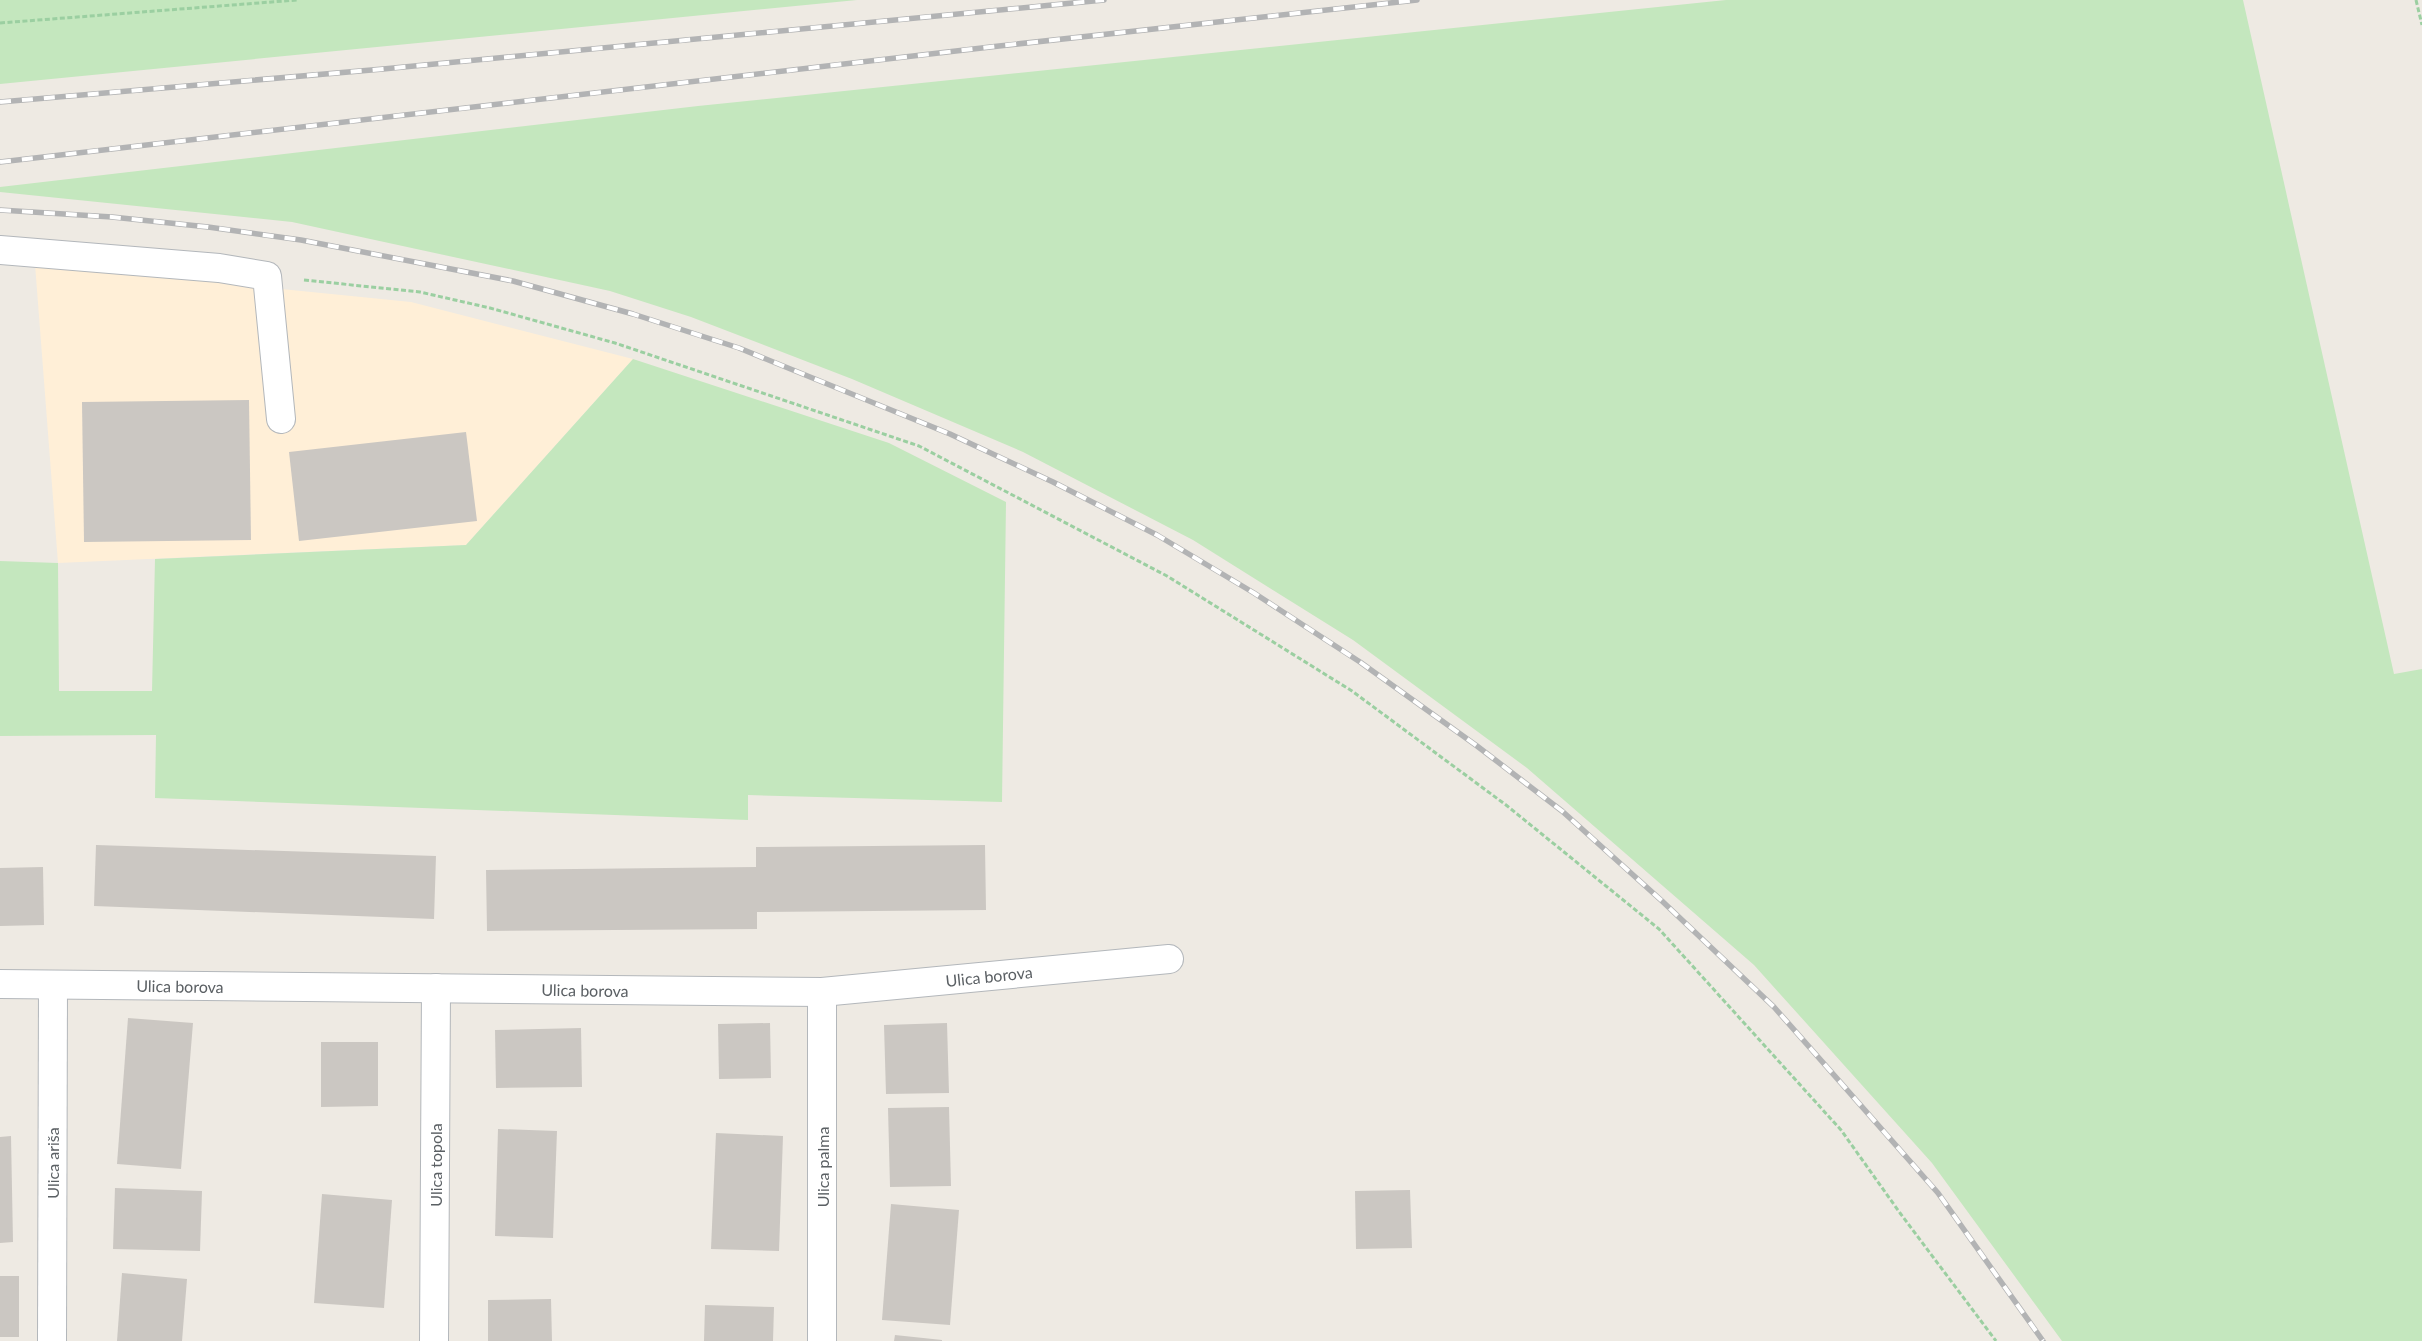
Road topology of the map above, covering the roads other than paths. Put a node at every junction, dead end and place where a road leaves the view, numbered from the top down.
1 (0, 250) edge
2 (281, 419) dead end
3 (1169, 959) dead end
4 (0, 984) edge
5 (53, 985) junction
6 (436, 988) junction
7 (822, 992) junction
8 (52, 1341) edge
9 (434, 1341) edge
10 (822, 1341) edge

1 - 2 street
3 - 7 street, Ulica borova
4 - 5 street, Ulica borova
5 - 6 street, Ulica borova
5 - 8 street, Ulica ariša
6 - 7 street, Ulica borova
6 - 9 street, Ulica topola
7 - 10 street, Ulica palma

